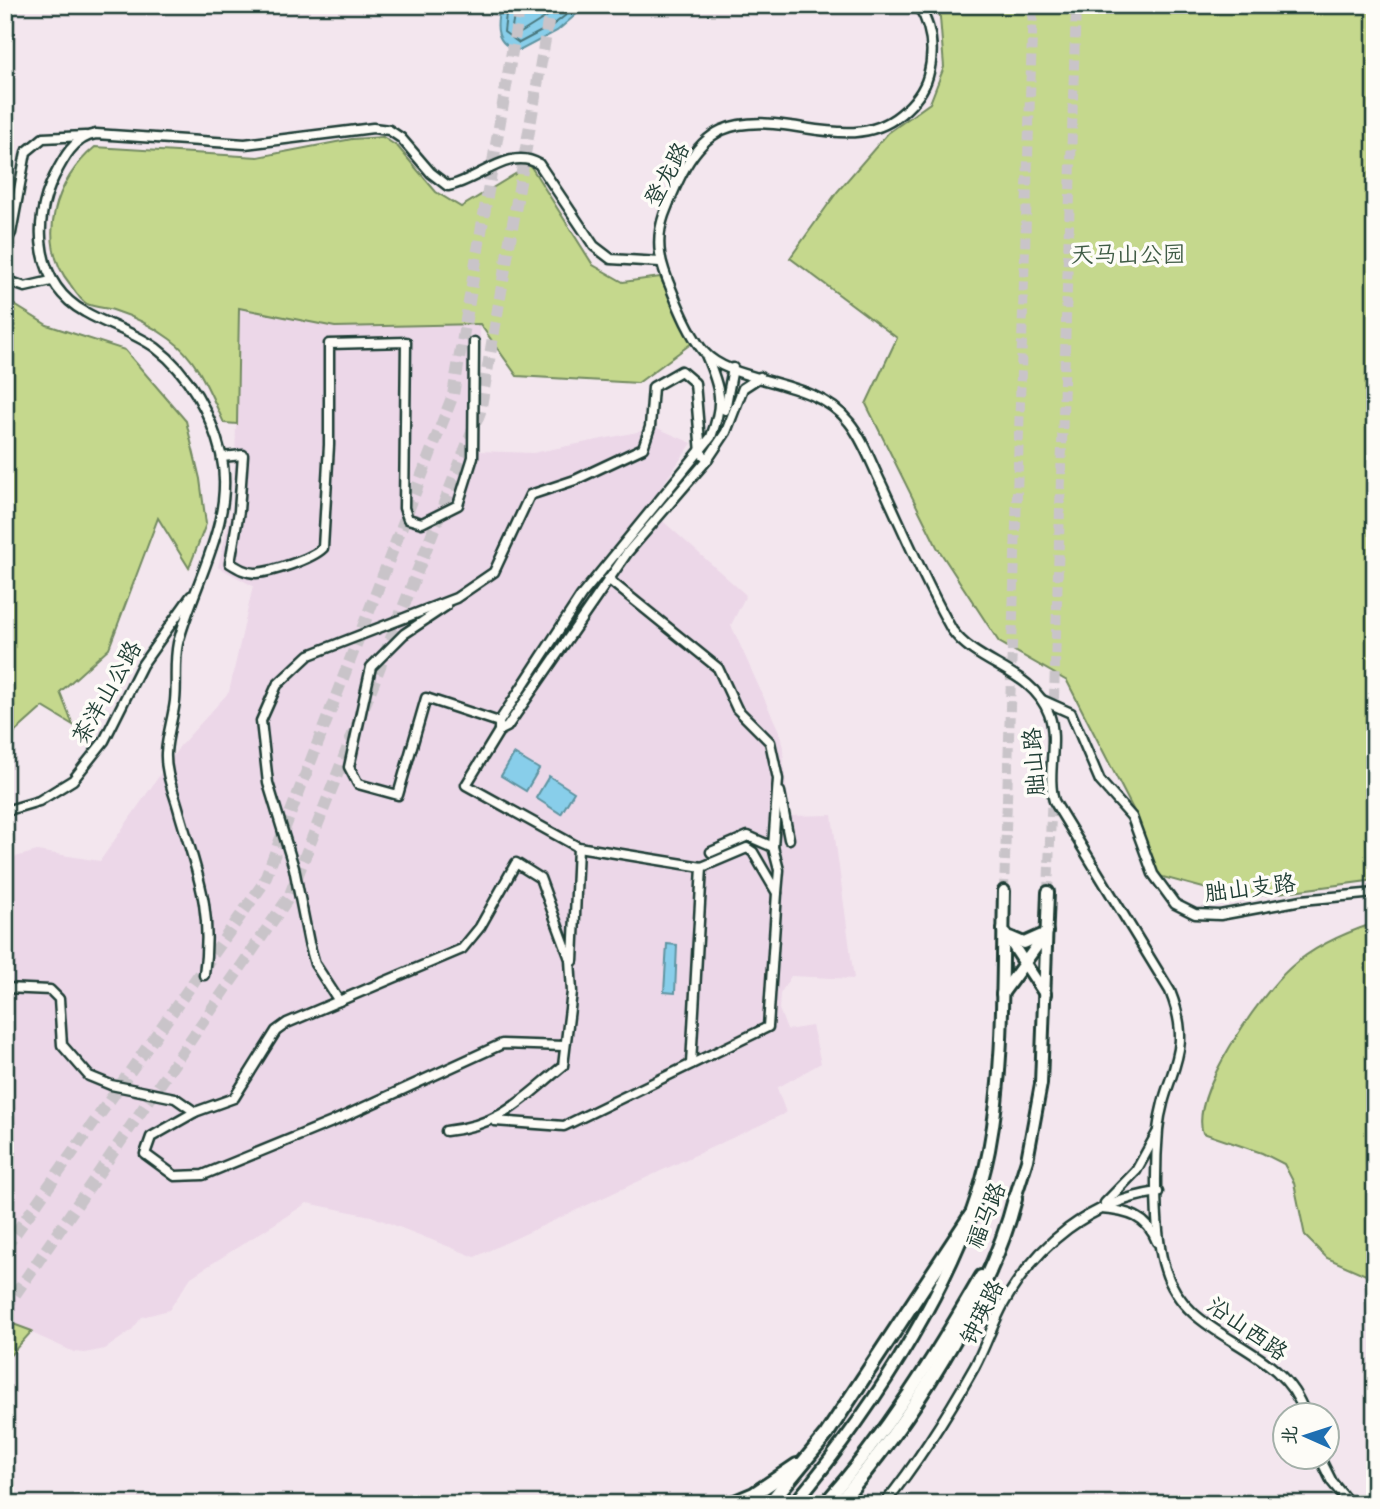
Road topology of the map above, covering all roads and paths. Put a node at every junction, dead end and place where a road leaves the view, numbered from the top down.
1 (918, 5) edge
2 (85, 135) junction
3 (5, 244) edge
4 (660, 262) junction
5 (5, 279) edge
6 (51, 281) junction
7 (474, 342) dead end
8 (705, 353) junction
9 (733, 368) junction
10 (760, 377) junction
11 (726, 410) junction
12 (705, 456) junction
13 (222, 457) junction
14 (640, 531) junction
15 (608, 579) junction
16 (192, 595) junction
17 (456, 598) junction
18 (577, 603) junction
19 (587, 608) junction
20 (1042, 700) junction
21 (499, 722) junction
22 (499, 732) junction
23 (778, 779) junction
24 (5, 811) edge
25 (789, 839) dead end
26 (578, 847) junction
27 (773, 847) junction
28 (711, 852) dead end
29 (702, 867) junction
30 (1004, 891) tunnel mouth
31 (777, 892) junction
32 (1048, 892) tunnel mouth
33 (1375, 893) edge
34 (1003, 930) junction
35 (1047, 932) junction
36 (1024, 962) junction
37 (204, 975) dead end
38 (5, 988) edge
39 (572, 992) junction
40 (1002, 993) junction
41 (1045, 995) junction
42 (339, 1001) junction
43 (564, 1046) junction
44 (691, 1064) junction
45 (195, 1112) junction
46 (495, 1121) junction
47 (1158, 1130) junction
48 (446, 1131) dead end
49 (1158, 1192) junction
50 (1015, 1199) junction
51 (1098, 1209) junction
52 (971, 1215) junction
53 (1161, 1252) junction
54 (1299, 1400) edge
55 (826, 1435) junction
56 (1326, 1470) edge
57 (730, 1504) edge
58 (769, 1504) edge
59 (794, 1504) edge
60 (824, 1504) edge
61 (838, 1504) edge
62 (884, 1504) edge
63 (1350, 1504) edge

1 - 4 street, 登龙路
2 - 3 street
2 - 4 street
2 - 6 street
4 - 8 street, 登龙路
5 - 6 street
6 - 13 street
7 - 13 street
8 - 9 street
8 - 11 street, 登龙路
9 - 10 street
9 - 11 street
10 - 11 street
10 - 20 street, 胐山路
11 - 12 street
12 - 14 street
12 - 17 street
13 - 16 street
14 - 15 street
14 - 18 street
15 - 19 street
15 - 23 street
16 - 24 street, 茶洋山公路
16 - 37 street
17 - 21 street
17 - 42 street
18 - 19 street
18 - 21 street
19 - 22 street
20 - 33 street, 胐山支路
20 - 47 street, 胐山路
21 - 22 street
22 - 26 street
23 - 25 street
23 - 27 street
26 - 29 street
26 - 39 street
27 - 28 street
27 - 31 street
29 - 31 street
29 - 44 street
30 - 34 main road, 福马路
31 - 44 street
32 - 35 main road, 福马路
34 - 35 main road
34 - 36 main road
34 - 40 main road, 福马路
35 - 36 main road
35 - 41 main road, 福马路
36 - 40 main road
36 - 41 main road
38 - 45 street
39 - 42 street
39 - 43 street
40 - 41 main road
40 - 52 main road, 福马路
41 - 50 main road, 福马路
42 - 45 street
43 - 45 street
43 - 46 street
44 - 46 street
46 - 48 street
47 - 49 street, 胐山路
47 - 51 street
49 - 51 street, 钟瑛路
49 - 53 street, 沿山西路
50 - 60 main road, 福马路
50 - 61 highway
51 - 53 street
51 - 62 street, 钟瑛路
52 - 55 highway
52 - 59 main road, 福马路
53 - 54 street, 沿山西路
55 - 57 highway
55 - 58 highway
56 - 63 street

